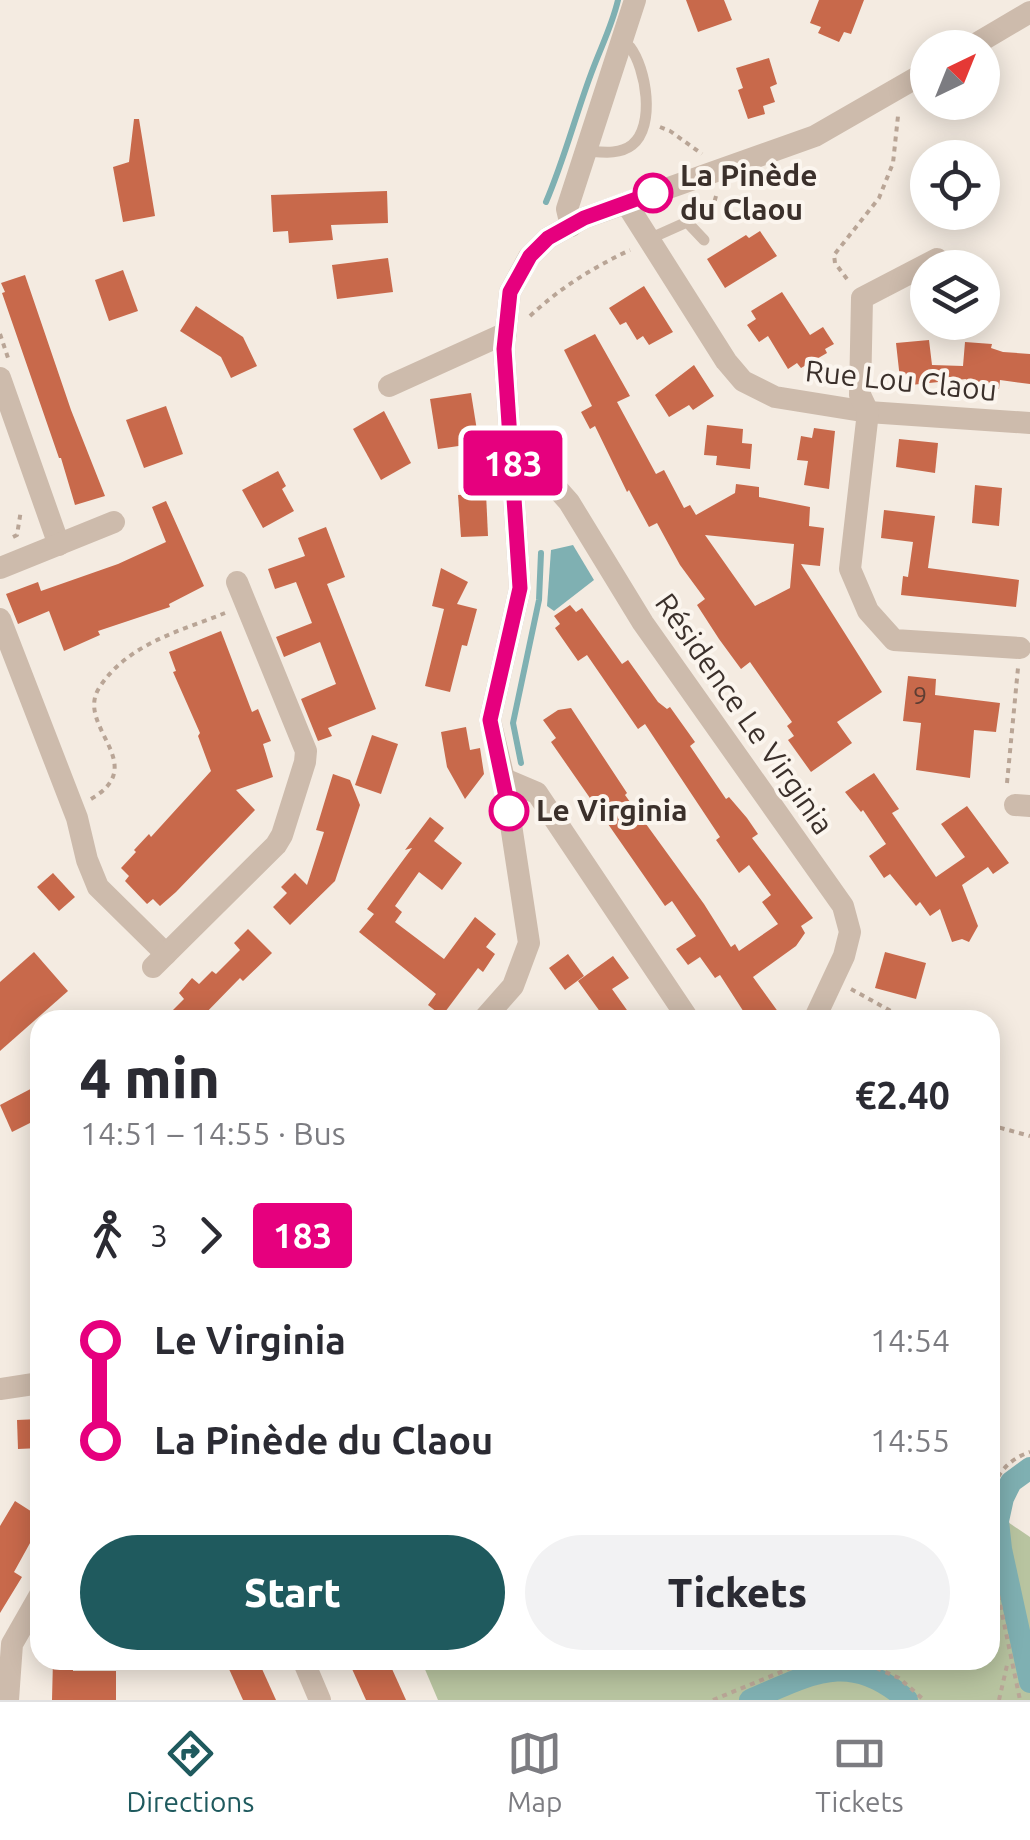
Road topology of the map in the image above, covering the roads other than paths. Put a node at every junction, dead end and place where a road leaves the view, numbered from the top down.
1 (636, 0) edge
2 (1026, 20) edge
3 (1000, 33) edge
4 (620, 43) junction
5 (910, 82) edge
6 (586, 151) junction
7 (626, 203) junction
8 (571, 226) junction
9 (704, 240) dead end
10 (642, 244) junction
11 (910, 273) edge
12 (506, 332) junction
13 (0, 378) edge
14 (389, 386) dead end
15 (868, 412) junction
16 (1030, 424) edge
17 (514, 483) junction
18 (114, 522) dead end
19 (59, 545) junction
20 (0, 568) edge
21 (241, 593) road end
22 (0, 619) edge
23 (1020, 648) road end
24 (504, 779) junction
25 (492, 1010) edge
26 (682, 1010) edge
27 (819, 1010) edge
28 (30, 1384) edge
29 (0, 1389) edge
30 (30, 1612) edge
31 (306, 1670) edge
32 (8, 1700) edge
33 (320, 1700) edge

1 - 4 street
2 - 3 street
4 - 6 street
4 - 6 lane
5 - 7 street
6 - 8 street
7 - 8 street
7 - 10 street, Rue Lou Claou
8 - 12 street
9 - 10 lane
10 - 15 street, Rue Lou Claou
11 - 15 street
12 - 14 street
12 - 17 street
13 - 19 street
15 - 16 street, Rue Lou Claou
15 - 23 street
17 - 24 street
17 - 27 street, Résidence Le Virginia
18 - 19 street
19 - 20 street
21 - 22 street
24 - 25 street
24 - 26 street
28 - 29 street
30 - 32 street
31 - 33 street

